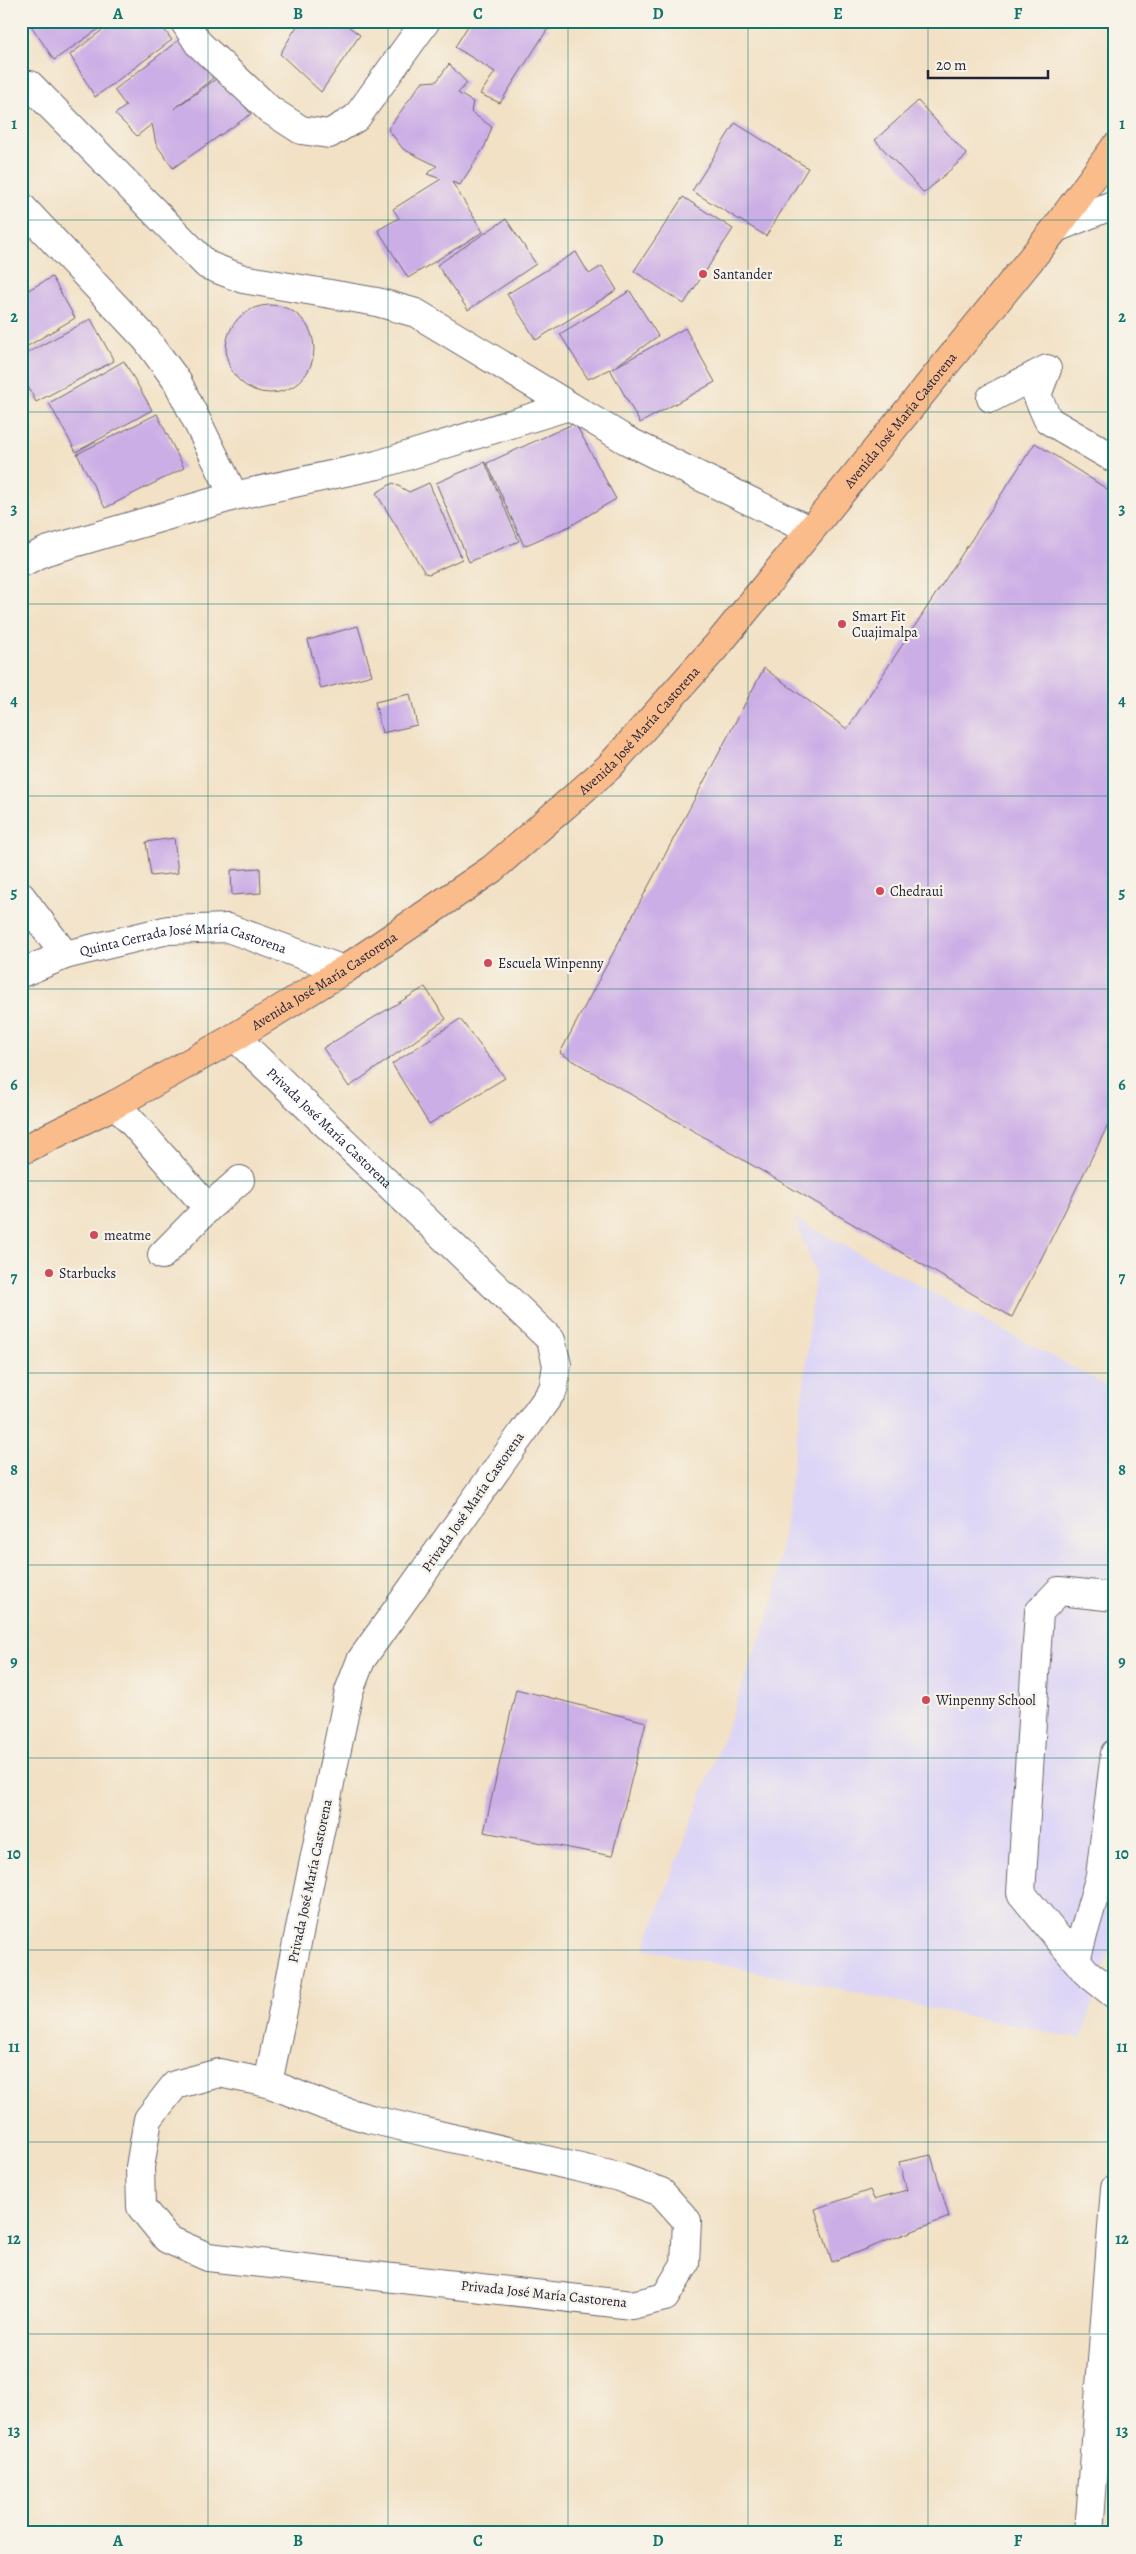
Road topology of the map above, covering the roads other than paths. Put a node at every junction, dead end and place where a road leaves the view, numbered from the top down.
1 (184, 21) edge
2 (426, 21) edge
3 (30, 85) dead end
4 (1115, 148) edge
5 (1115, 204) edge
6 (21, 206) edge
7 (1056, 228) junction
8 (991, 398) dead end
9 (569, 406) junction
10 (1115, 459) edge
11 (234, 496) junction
12 (809, 530) junction
13 (21, 562) edge
14 (21, 896) edge
15 (65, 955) junction
16 (344, 970) junction
17 (21, 973) edge
18 (235, 1037) junction
19 (116, 1104) junction
20 (21, 1151) edge
21 (240, 1180) dead end
22 (208, 1208) junction
23 (162, 1255) dead end
24 (1115, 1597) edge
25 (1115, 1753) edge
26 (1076, 1958) junction
27 (1115, 1995) edge
28 (268, 2083) junction
29 (1115, 2188) edge
30 (1108, 2370) edge
31 (1089, 2533) edge

1 - 2 street
3 - 9 street
4 - 7 main road, Avenida José María Castorena
5 - 7 street
6 - 11 street
7 - 12 main road, Avenida José María Castorena
8 - 10 street
9 - 11 street
9 - 12 street
11 - 13 street
12 - 16 main road, Avenida José María Castorena
14 - 15 street
15 - 16 street, Quinta Cerrada José María Castorena
15 - 17 street, Quinta Cerrada José María Castorena
16 - 18 main road, Avenida José María Castorena
18 - 19 main road, Avenida José María Castorena
18 - 28 street, Privada José María Castorena
19 - 20 main road, Avenida José María Castorena
19 - 22 street
21 - 22 street
22 - 23 street
24 - 26 street
25 - 26 street
26 - 27 street
28 - 28 street, Privada José María Castorena
29 - 30 street
30 - 31 street

